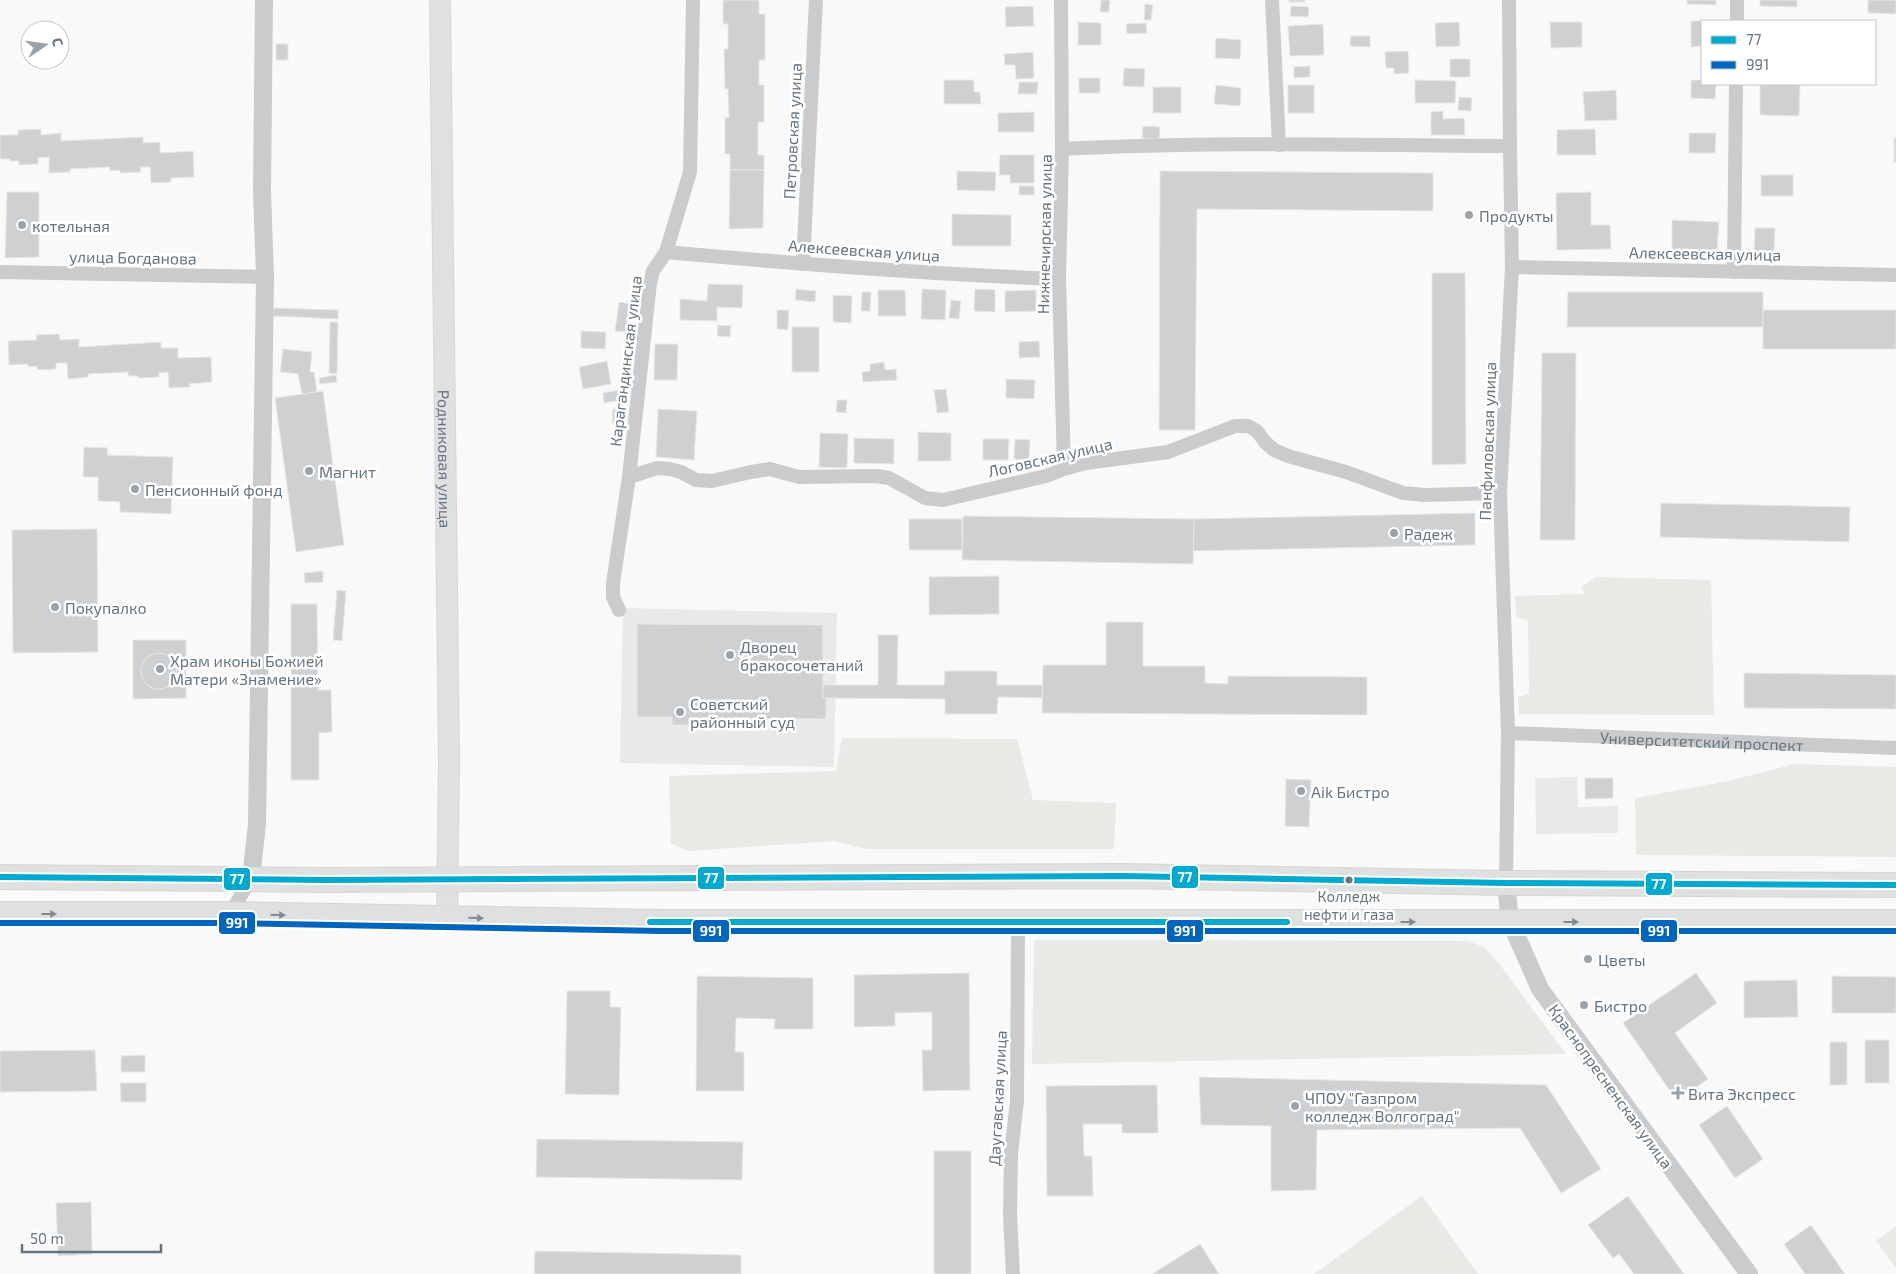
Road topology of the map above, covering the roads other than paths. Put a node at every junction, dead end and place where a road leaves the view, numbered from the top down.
1 (264, 0) edge
2 (440, 0) edge
3 (692, 0) edge
4 (816, 0) edge
5 (1061, 0) edge
6 (1272, 0) edge
7 (1509, 0) edge
8 (1737, 0) edge
9 (1737, 20) edge
10 (1736, 85) edge
11 (1279, 145) junction
12 (1510, 146) junction
13 (1062, 150) junction
14 (666, 252) junction
15 (803, 264) junction
16 (1512, 267) junction
17 (0, 272) edge
18 (1734, 272) junction
19 (1896, 275) edge
20 (265, 277) junction
21 (1059, 278) junction
22 (1064, 469) junction
23 (629, 477) junction
24 (1500, 493) junction
25 (619, 610) dead end
26 (1508, 733) junction
27 (1896, 748) edge
28 (0, 877) edge
29 (251, 878) junction
30 (448, 879) junction
31 (1506, 883) junction
32 (1896, 885) edge
33 (0, 914) edge
34 (230, 914) junction
35 (447, 918) junction
36 (1510, 922) junction
37 (1896, 922) edge
38 (1018, 923) junction
39 (1013, 1274) edge
40 (1749, 1274) edge

1 - 20 street
2 - 30 main road, Родниковая улица
3 - 14 street, Карагандинская улица
4 - 15 street, Петровская улица
5 - 13 street, Нижнечирская улица
6 - 11 street
7 - 12 street, Панфиловская улица
8 - 9 street
10 - 18 street
11 - 12 street
11 - 13 street
12 - 16 street, Панфиловская улица
13 - 21 street, Нижнечирская улица
14 - 15 street, Алексеевская улица
14 - 23 street, Карагандинская улица
15 - 21 street, Алексеевская улица
16 - 18 street, Алексеевская улица
16 - 24 street, Панфиловская улица
17 - 20 street, улица Богданова
18 - 19 street, Алексеевская улица
20 - 29 street
21 - 22 street, Нижнечирская улица
22 - 23 street, Логовская улица
22 - 24 street, Логовская улица
23 - 25 street, Карагандинская улица
24 - 26 street, Панфиловская улица
26 - 27 street, Университетский проспект
26 - 31 street, Панфиловская улица
28 - 29 highway
29 - 30 highway
29 - 34 street
30 - 31 highway
30 - 35 main road, Родниковая улица
31 - 32 highway
31 - 36 street, Краснопресненская улица
33 -> 34 highway
34 -> 35 highway
35 -> 38 highway
36 -> 37 highway
38 -> 36 highway
36 - 40 street, Краснопресненская улица
38 - 39 street, Даугавская улица

